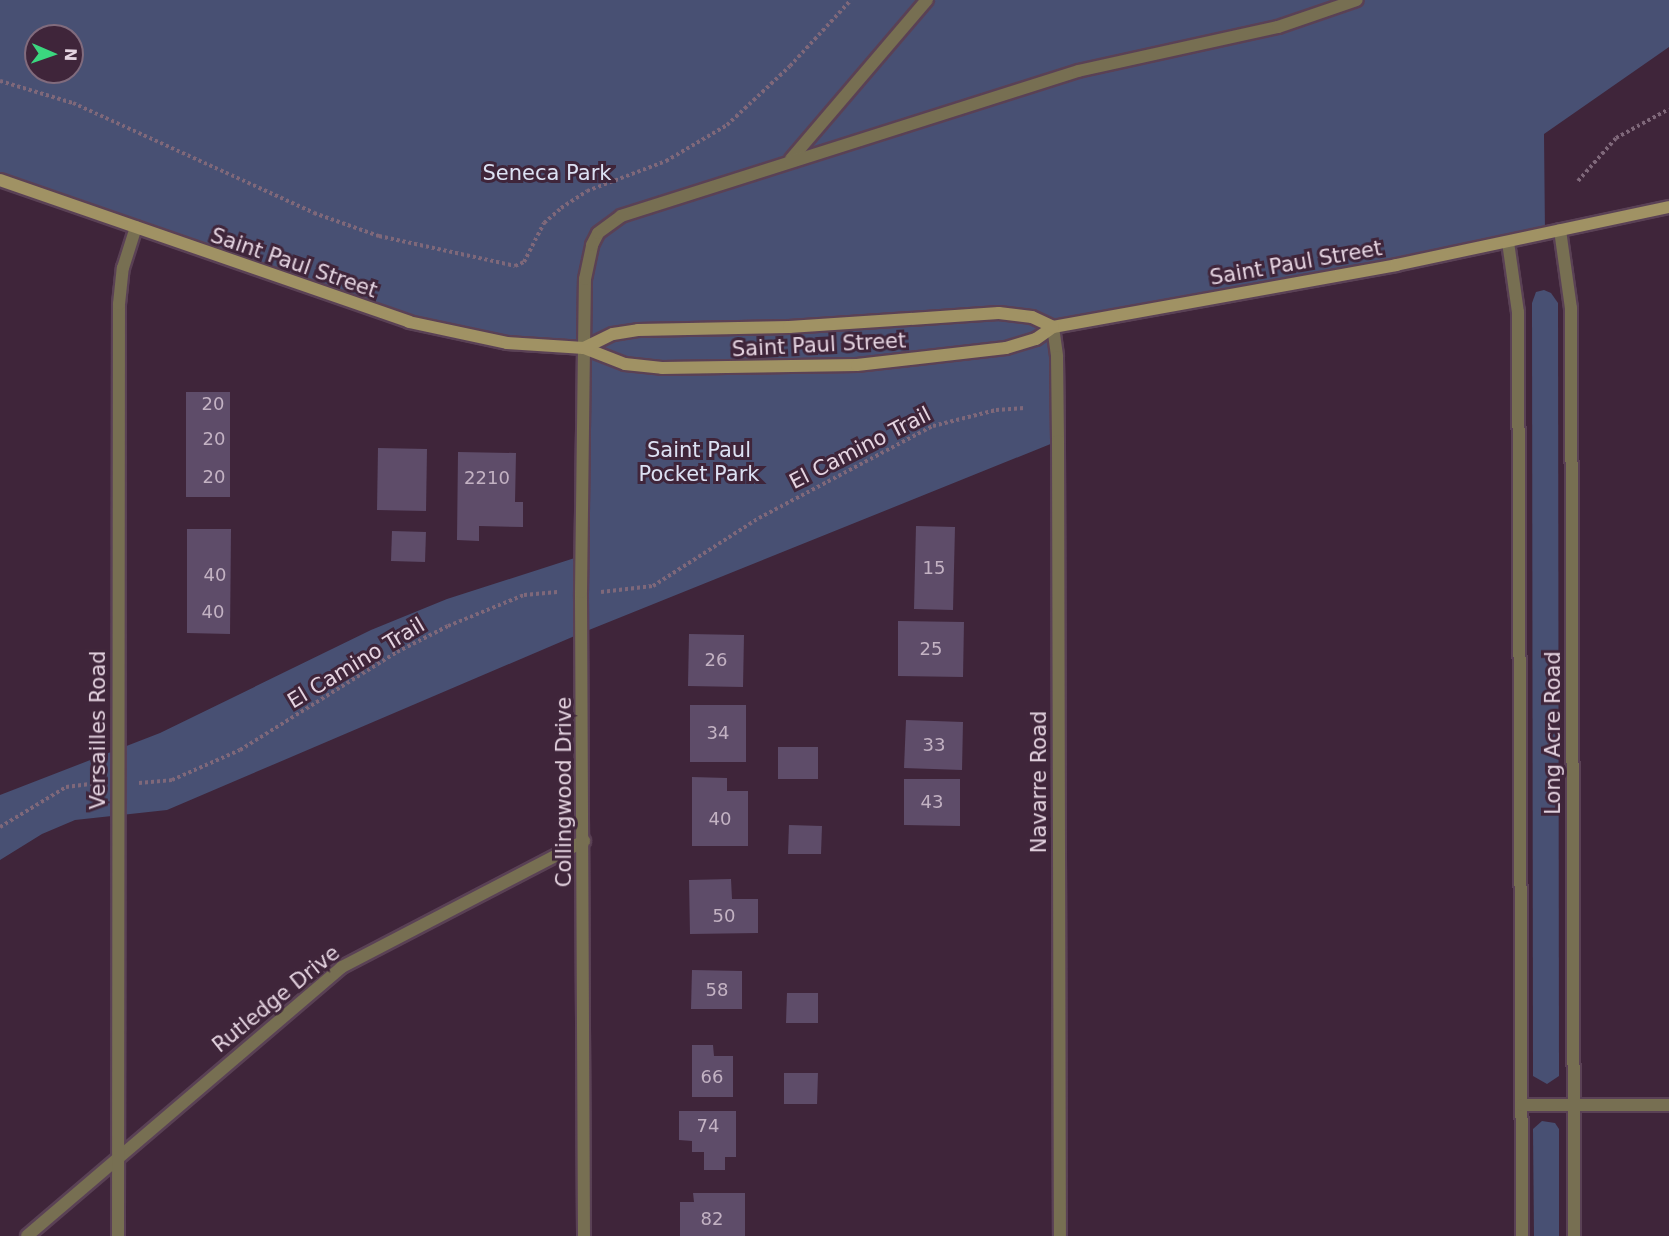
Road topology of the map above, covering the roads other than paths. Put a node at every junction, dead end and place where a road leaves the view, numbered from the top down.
1 (927, 0) edge
2 (1357, 0) edge
3 (790, 160) junction
4 (0, 180) edge
5 (1669, 207) edge
6 (136, 227) junction
7 (1560, 230) junction
8 (1508, 242) junction
9 (1053, 327) junction
10 (584, 348) junction
11 (584, 841) junction
12 (1522, 1105) junction
13 (1574, 1105) junction
14 (1669, 1105) edge
15 (117, 1159) junction
16 (27, 1236) edge
17 (118, 1236) edge
18 (584, 1236) edge
19 (1060, 1236) edge
20 (1522, 1236) edge
21 (1574, 1236) edge

1 - 3 street
2 - 3 street, Collingwood Drive
3 - 10 street, Collingwood Drive
4 - 6 main road, Saint Paul Street
5 - 7 main road, Saint Paul Street
6 - 10 main road, Saint Paul Street
6 - 15 street, Versailles Road
7 - 8 main road, Saint Paul Street
7 - 13 street, Long Acre Road
8 - 9 main road, Saint Paul Street
8 - 12 street, Long Acre Road
9 - 10 main road, Saint Paul Street
9 - 10 main road, Saint Paul Street
9 - 19 street, Navarre Road
10 - 11 street, Collingwood Drive
11 - 15 street, Rutledge Drive
11 - 18 street, Collingwood Drive
12 - 13 street
12 - 20 street, Long Acre Road
13 - 14 street
13 - 21 street, Long Acre Road
15 - 16 street, Rutledge Drive
15 - 17 street, Versailles Road

